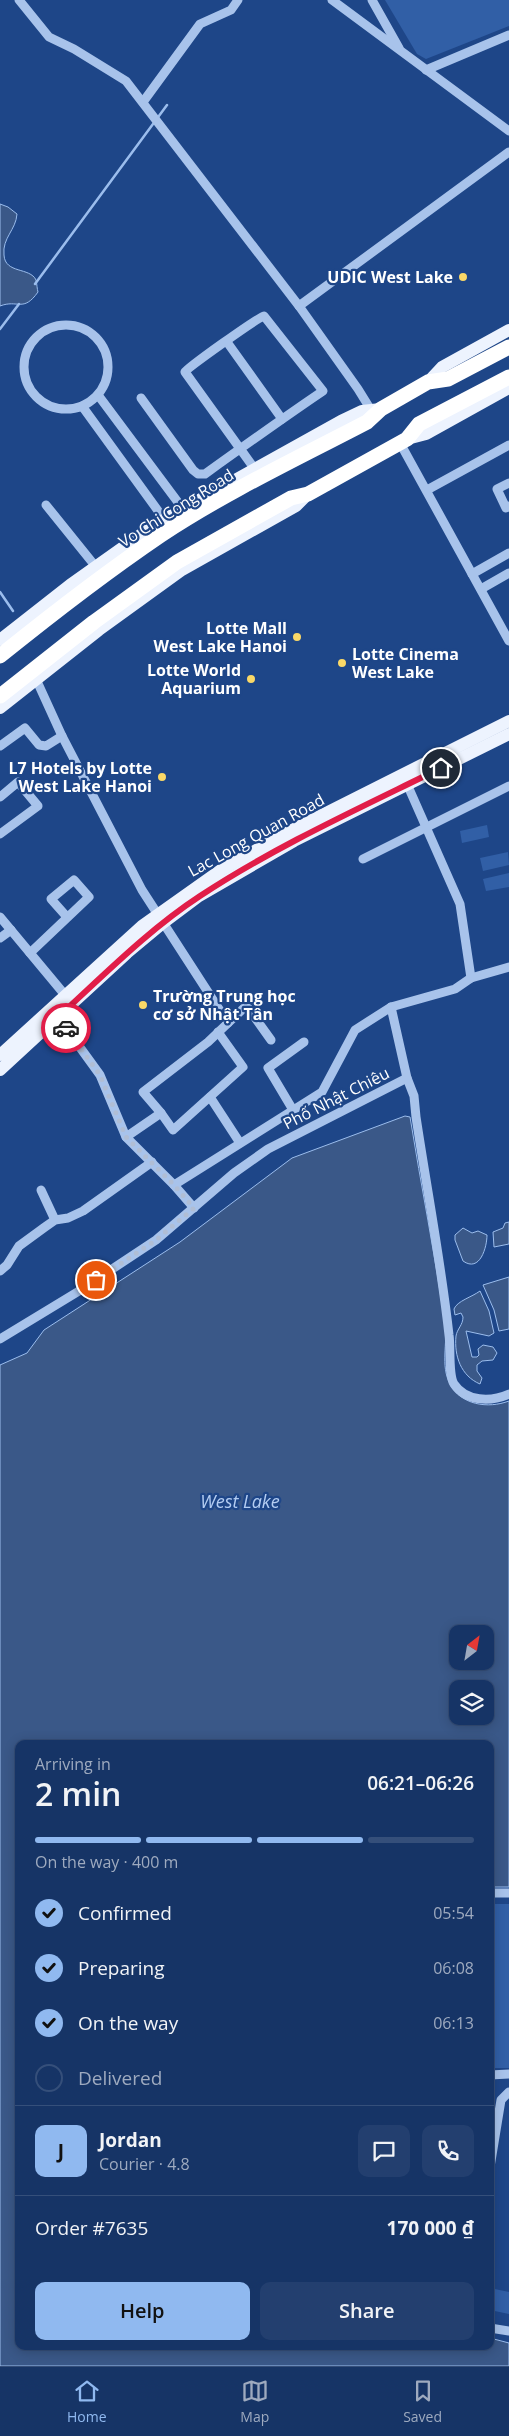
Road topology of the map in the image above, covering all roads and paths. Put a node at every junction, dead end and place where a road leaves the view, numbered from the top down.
1 (19, 0) edge
2 (238, 0) edge
3 (332, 0) edge
4 (372, 0) edge
5 (509, 35) edge
6 (402, 52) junction
7 (426, 70) junction
8 (143, 102) junction
9 (509, 131) edge
10 (509, 152) edge
11 (299, 306) junction
12 (509, 330) edge
13 (226, 342) junction
14 (509, 347) edge
15 (509, 377) edge
16 (428, 382) junction
17 (509, 388) edge
18 (98, 394) junction
19 (141, 398) dead end
20 (82, 406) junction
21 (376, 409) junction
22 (282, 419) junction
23 (403, 441) junction
24 (509, 445) edge
25 (241, 448) junction
26 (254, 468) junction
27 (509, 483) edge
28 (427, 490) junction
29 (308, 494) junction
30 (46, 505) dead end
31 (509, 506) edge
32 (182, 509) junction
33 (164, 519) junction
34 (509, 553) edge
35 (96, 567) junction
36 (509, 573) edge
37 (472, 574) junction
38 (481, 589) junction
39 (1, 637) edge
40 (509, 641) edge
41 (59, 649) junction
42 (74, 649) junction
43 (0, 656) edge
44 (36, 679) junction
45 (0, 696) edge
46 (0, 708) edge
47 (509, 721) edge
48 (509, 734) edge
49 (62, 736) junction
50 (0, 746) edge
51 (407, 784) junction
52 (509, 786) edge
53 (0, 797) edge
54 (427, 828) junction
55 (0, 834) edge
56 (363, 859) dead end
57 (0, 917) edge
58 (67, 917) dead end
59 (160, 919) junction
60 (11, 930) junction
61 (0, 938) edge
62 (30, 953) junction
63 (509, 968) edge
64 (471, 978) junction
65 (65, 995) junction
66 (391, 1007) junction
67 (58, 1017) junction
68 (228, 1023) junction
69 (218, 1032) junction
70 (271, 1040) dead end
71 (304, 1042) dead end
72 (0, 1055) edge
73 (0, 1070) edge
74 (407, 1078) junction
75 (210, 1097) junction
76 (293, 1110) junction
77 (161, 1113) junction
78 (126, 1137) junction
79 (240, 1143) junction
80 (152, 1162) junction
81 (174, 1185) junction
82 (41, 1190) dead end
83 (194, 1208) junction
84 (55, 1220) junction
85 (0, 1271) edge
86 (0, 1339) edge
87 (509, 1394) edge
88 (494, 1893) edge
89 (509, 1893) edge
90 (509, 2074) edge
91 (494, 2075) edge
92 (509, 2092) edge
93 (494, 2142) edge
94 (494, 2329) edge
95 (509, 2331) edge

1 - 8 street
2 - 8 street
3 - 6 street
4 - 6 street
5 - 7 street
6 - 7 street
7 - 9 street
8 - 11 street
10 - 11 street
11 - 21 street
12 - 16 main road, Vo Chi Cong Road
13 - 22 street
13 - 22 street
13 - 25 street
14 - 16 highway, Vo Chi Cong Road
15 - 23 highway
16 - 21 highway, Vo Chi Cong Road
17 - 23 main road
18 - 20 street
18 - 20 street
18 - 32 street
19 - 25 street
20 - 33 street
21 - 26 main road, Vo Chi Cong Road
21 - 43 highway, Vo Chi Cong Road
22 - 25 street
23 - 28 street
23 - 29 highway
24 - 28 street
25 - 26 street
26 - 32 main road, Vo Chi Cong Road
27 - 31 street
28 - 37 street
29 - 41 highway
29 - 42 main road
30 - 35 street
32 - 33 main road, Vo Chi Cong Road
33 - 35 main road, Vo Chi Cong Road
34 - 37 street
35 - 39 main road, Vo Chi Cong Road
36 - 38 street
37 - 38 street
38 - 40 street
41 - 42 highway
41 - 45 highway
42 - 44 main road
44 - 46 main road
44 - 49 street
47 - 59 main road, Lac Long Quan Road
48 - 51 main road, Lac Long Quan Road
49 - 50 street
49 - 59 street
51 - 54 street
51 - 59 main road, Lac Long Quan Road
52 - 54 street
53 - 55 street
54 - 56 street
54 - 64 street
57 - 60 street
58 - 62 street
59 - 65 main road, Lac Long Quan Road
59 - 67 main road, Lac Long Quan Road
59 - 68 street
60 - 61 street
60 - 62 street
62 - 65 street
63 - 64 street
64 - 66 street
65 - 72 main road, Lac Long Quan Road
66 - 74 street
66 - 76 street
67 - 73 main road, Lac Long Quan Road
67 - 78 street
68 - 69 street
68 - 70 street
69 - 75 street
69 - 77 street
71 - 76 street
74 - 83 street, Phố Nhật Chiêu
74 - 87 street, Phố Nhật Chiêu
75 - 77 street
75 - 79 street
76 - 79 street
77 - 78 street
78 - 80 street
79 - 81 street
80 - 81 street
80 - 84 street
81 - 83 street
82 - 84 street
83 - 86 street, Phố Nhật Chiêu
84 - 85 street
88 - 89 street
90 - 91 street
92 - 93 street
94 - 95 street

